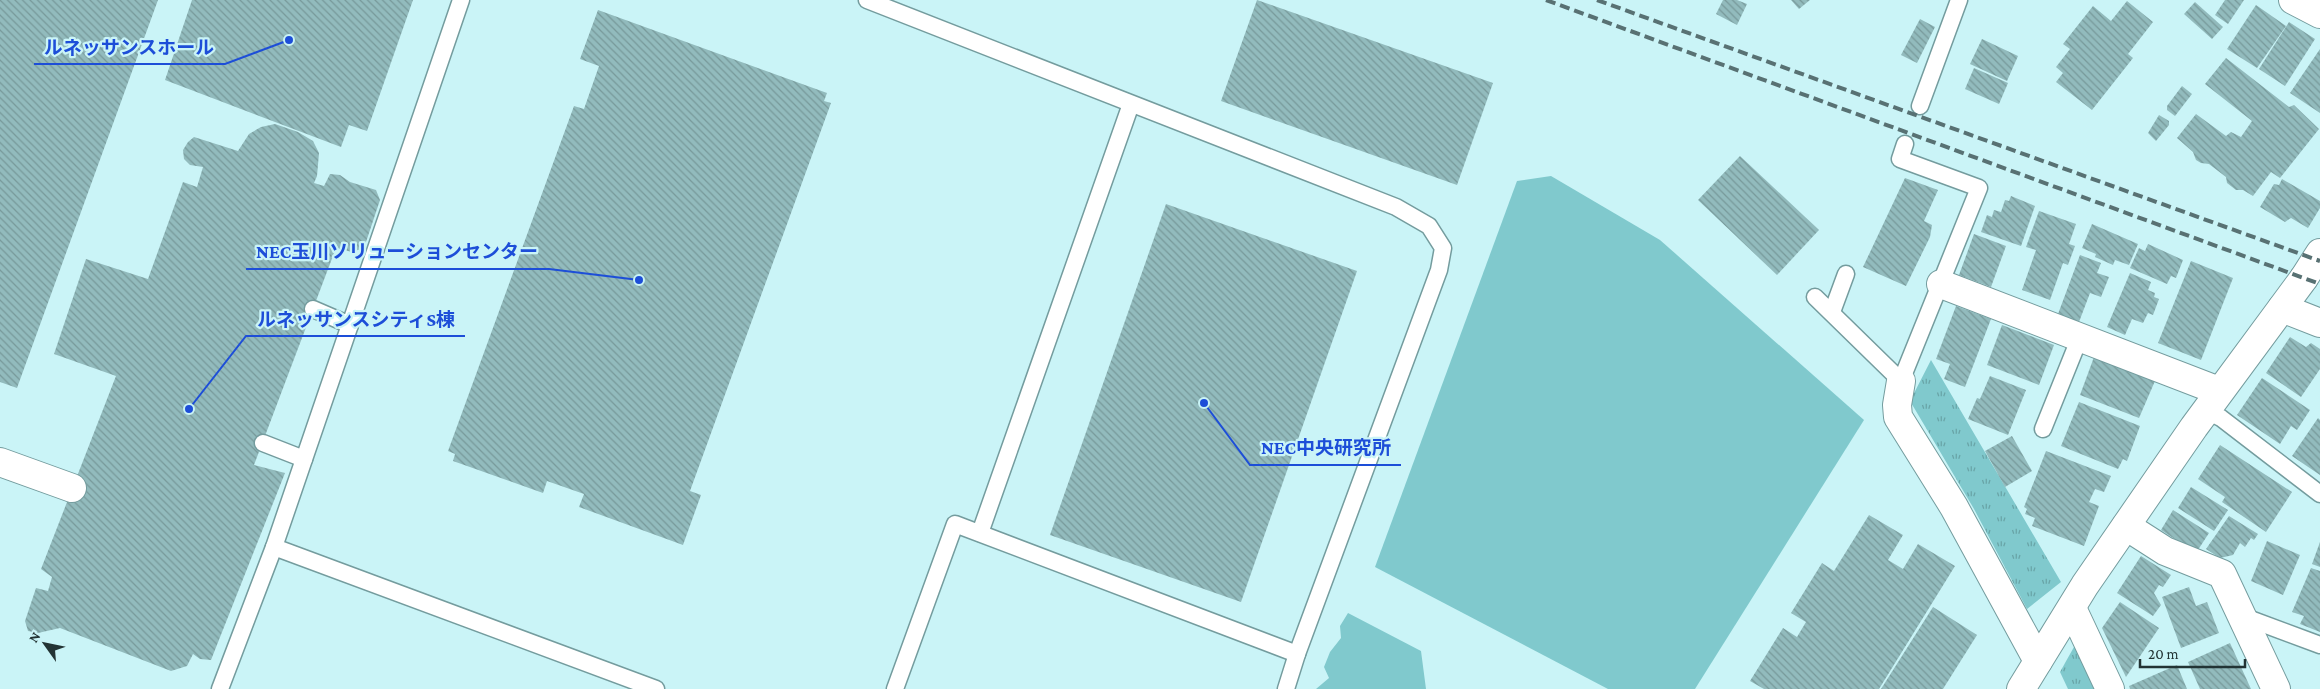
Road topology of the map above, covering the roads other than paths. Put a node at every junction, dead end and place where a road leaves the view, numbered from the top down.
1 (461, 0) edge
2 (867, 0) edge
3 (1959, 0) edge
4 (1131, 104) junction
5 (1920, 106) dead end
6 (1905, 144) dead end
7 (2320, 253) edge
8 (1846, 274) dead end
9 (1941, 284) junction
10 (1815, 297) dead end
11 (2282, 308) junction
12 (313, 309) dead end
13 (1832, 312) junction
14 (2320, 323) edge
15 (350, 325) junction
16 (2080, 337) junction
17 (1901, 381) junction
18 (2212, 400) junction
19 (2043, 429) dead end
20 (263, 443) dead end
21 (304, 459) junction
22 (0, 462) edge
23 (72, 488) dead end
24 (2320, 494) edge
25 (2126, 526) junction
26 (980, 533) junction
27 (274, 548) junction
28 (2072, 608) junction
29 (2242, 616) junction
30 (2320, 645) edge
31 (1297, 654) junction
32 (2038, 662) junction
33 (220, 689) edge
34 (656, 689) edge
35 (895, 689) edge
36 (1286, 689) edge
37 (2021, 689) edge
38 (2110, 689) edge
39 (2276, 689) edge

1 - 15 lane
2 - 4 lane
3 - 5 lane
4 - 26 lane
4 - 31 lane
6 - 9 lane
7 - 11 street
8 - 13 lane
9 - 16 street
9 - 17 lane
10 - 13 lane
11 - 14 street
11 - 18 street
12 - 15 lane
13 - 17 lane
15 - 21 lane
16 - 18 street
16 - 19 lane
17 - 32 street
18 - 24 lane
18 - 25 street
20 - 21 lane
21 - 27 lane
22 - 23 street
25 - 28 street
25 - 29 street
26 - 31 lane
26 - 35 lane
27 - 33 lane
27 - 34 lane
28 - 32 street
28 - 38 street
29 - 30 lane
29 - 39 street
31 - 36 lane
32 - 37 street

